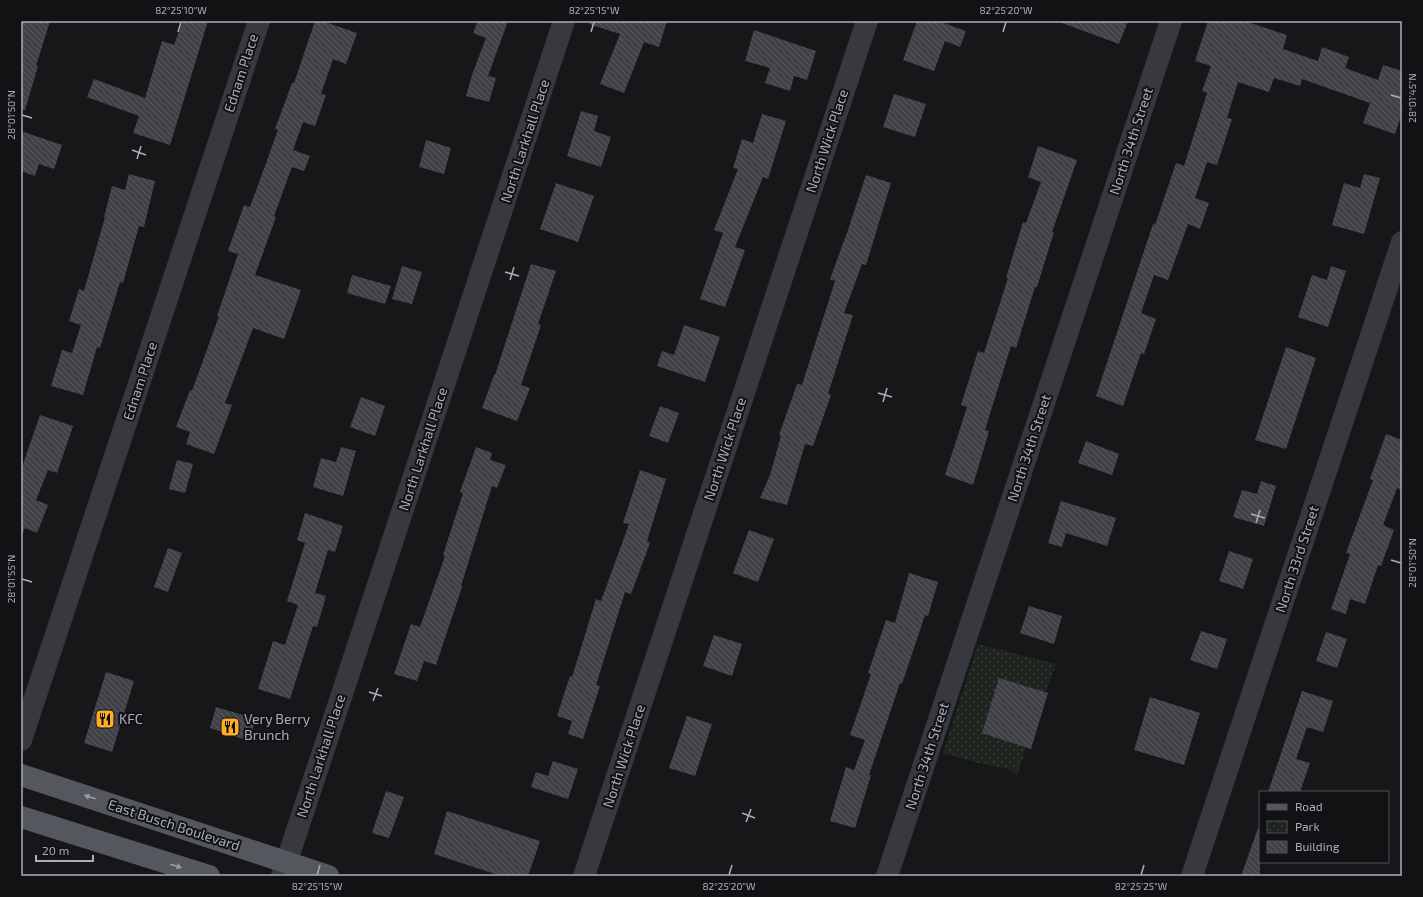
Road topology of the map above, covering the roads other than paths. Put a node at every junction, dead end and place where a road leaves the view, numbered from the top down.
1 (259, 21) edge
2 (564, 21) edge
3 (867, 21) edge
4 (1170, 21) edge
5 (1402, 242) edge
6 (21, 740) edge
7 (21, 775) edge
8 (21, 817) edge
9 (284, 869) edge
10 (208, 876) edge
11 (328, 876) edge
12 (584, 876) edge
13 (887, 876) edge
14 (1192, 876) edge

1 - 6 street, Ednam Place
2 - 9 street, North Larkhall Place
3 - 12 street, North Wick Place
4 - 13 street, North 34th Street
5 - 14 street, North 33rd Street
9 -> 7 main road, East Busch Boulevard
8 -> 10 main road
9 - 11 main road, East Busch Boulevard

